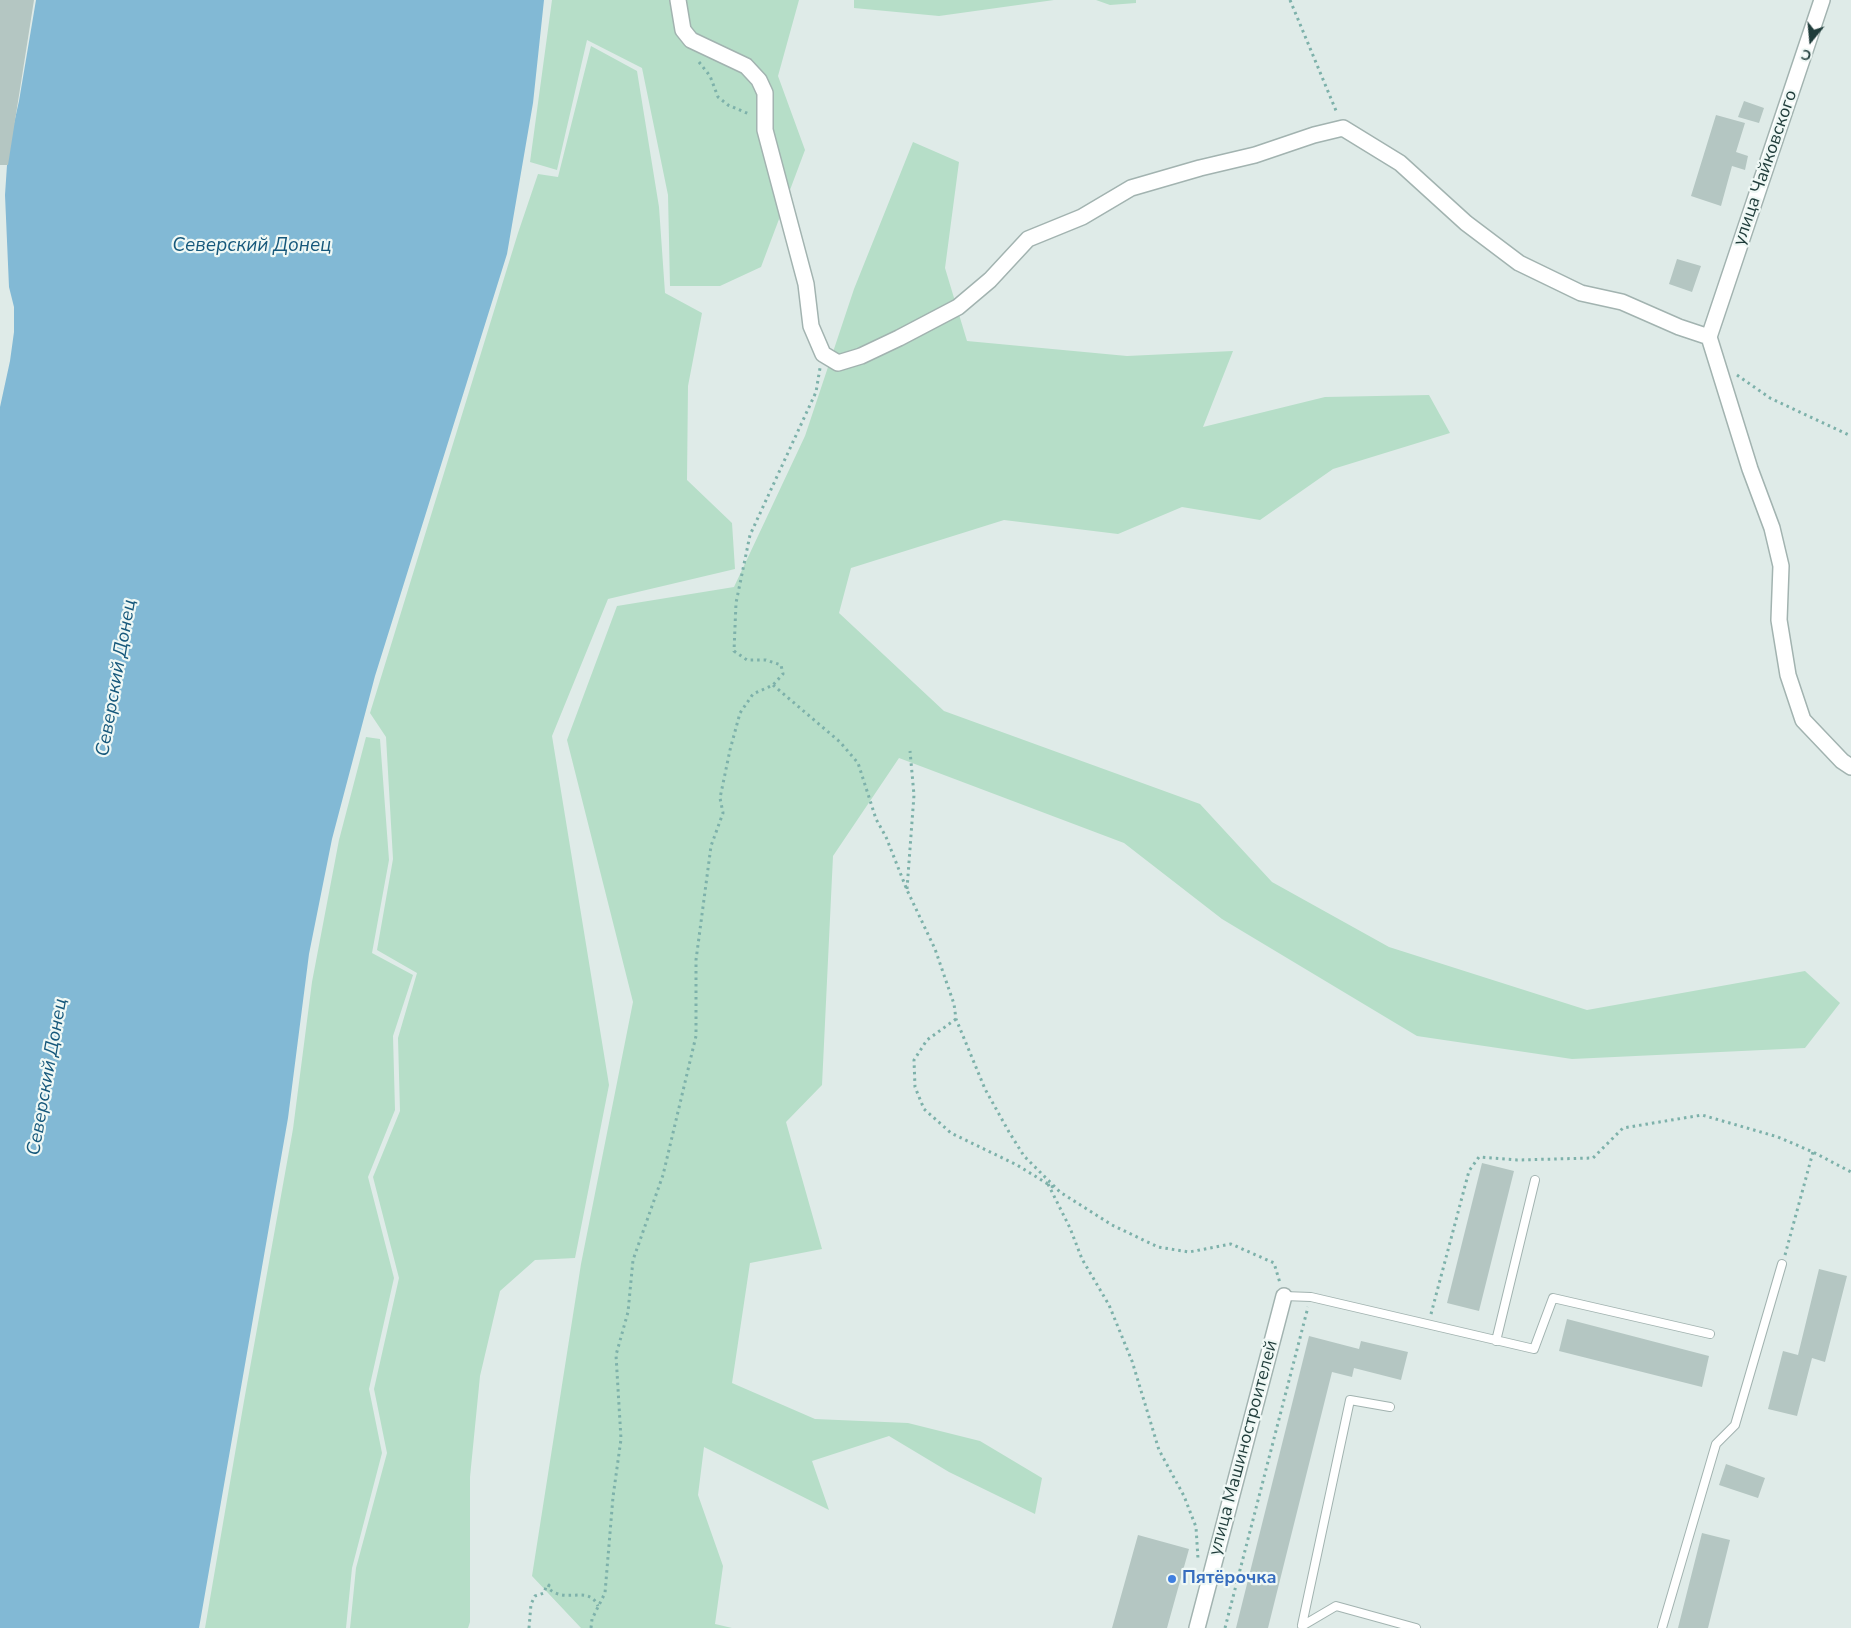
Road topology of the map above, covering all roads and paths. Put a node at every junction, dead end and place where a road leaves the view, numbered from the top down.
1 (678, 0) edge
2 (1290, 0) edge
3 (1822, 0) edge
4 (698, 60) dead end
5 (1343, 128) junction
6 (765, 130) junction
7 (1709, 336) junction
8 (823, 354) junction
9 (1717, 362) junction
10 (1851, 436) edge
11 (773, 685) junction
12 (910, 751) dead end
13 (1851, 767) edge
14 (907, 890) junction
15 (956, 1019) junction
16 (1813, 1152) junction
17 (1851, 1172) edge
18 (1535, 1180) dead end
19 (1048, 1184) junction
20 (1060, 1192) junction
21 (1782, 1264) joint
22 (1284, 1296) junction
23 (1311, 1297) junction
24 (1428, 1324) junction
25 (1710, 1334) dead end
26 (1496, 1341) junction
27 (1390, 1407) dead end
28 (1198, 1558) dead end
29 (598, 1606) junction
30 (1301, 1626) edge
31 (529, 1628) edge
32 (591, 1628) edge
33 (1197, 1628) edge
34 (1225, 1628) edge
35 (1416, 1628) edge
36 (1662, 1628) edge

1 - 6 street
2 - 5 path
3 - 7 street, улица Чайковского
4 - 6 path
5 - 7 street
5 - 8 street
6 - 8 street
7 - 9 street
8 - 11 path
9 - 10 path
9 - 13 street
11 - 14 path
11 - 29 path
12 - 14 path
14 - 15 path
15 - 19 path
15 - 20 path
16 - 17 path
16 - 21 path
16 - 24 path
18 - 26 lane
19 - 20 path
19 - 28 path
20 - 22 path
21 - 36 lane
22 - 23 lane
22 - 33 street, улица Машиностроителей
23 - 24 lane
23 - 34 path
24 - 26 lane
25 - 26 lane
27 - 30 lane
29 - 31 path
29 - 32 path
30 - 35 lane

